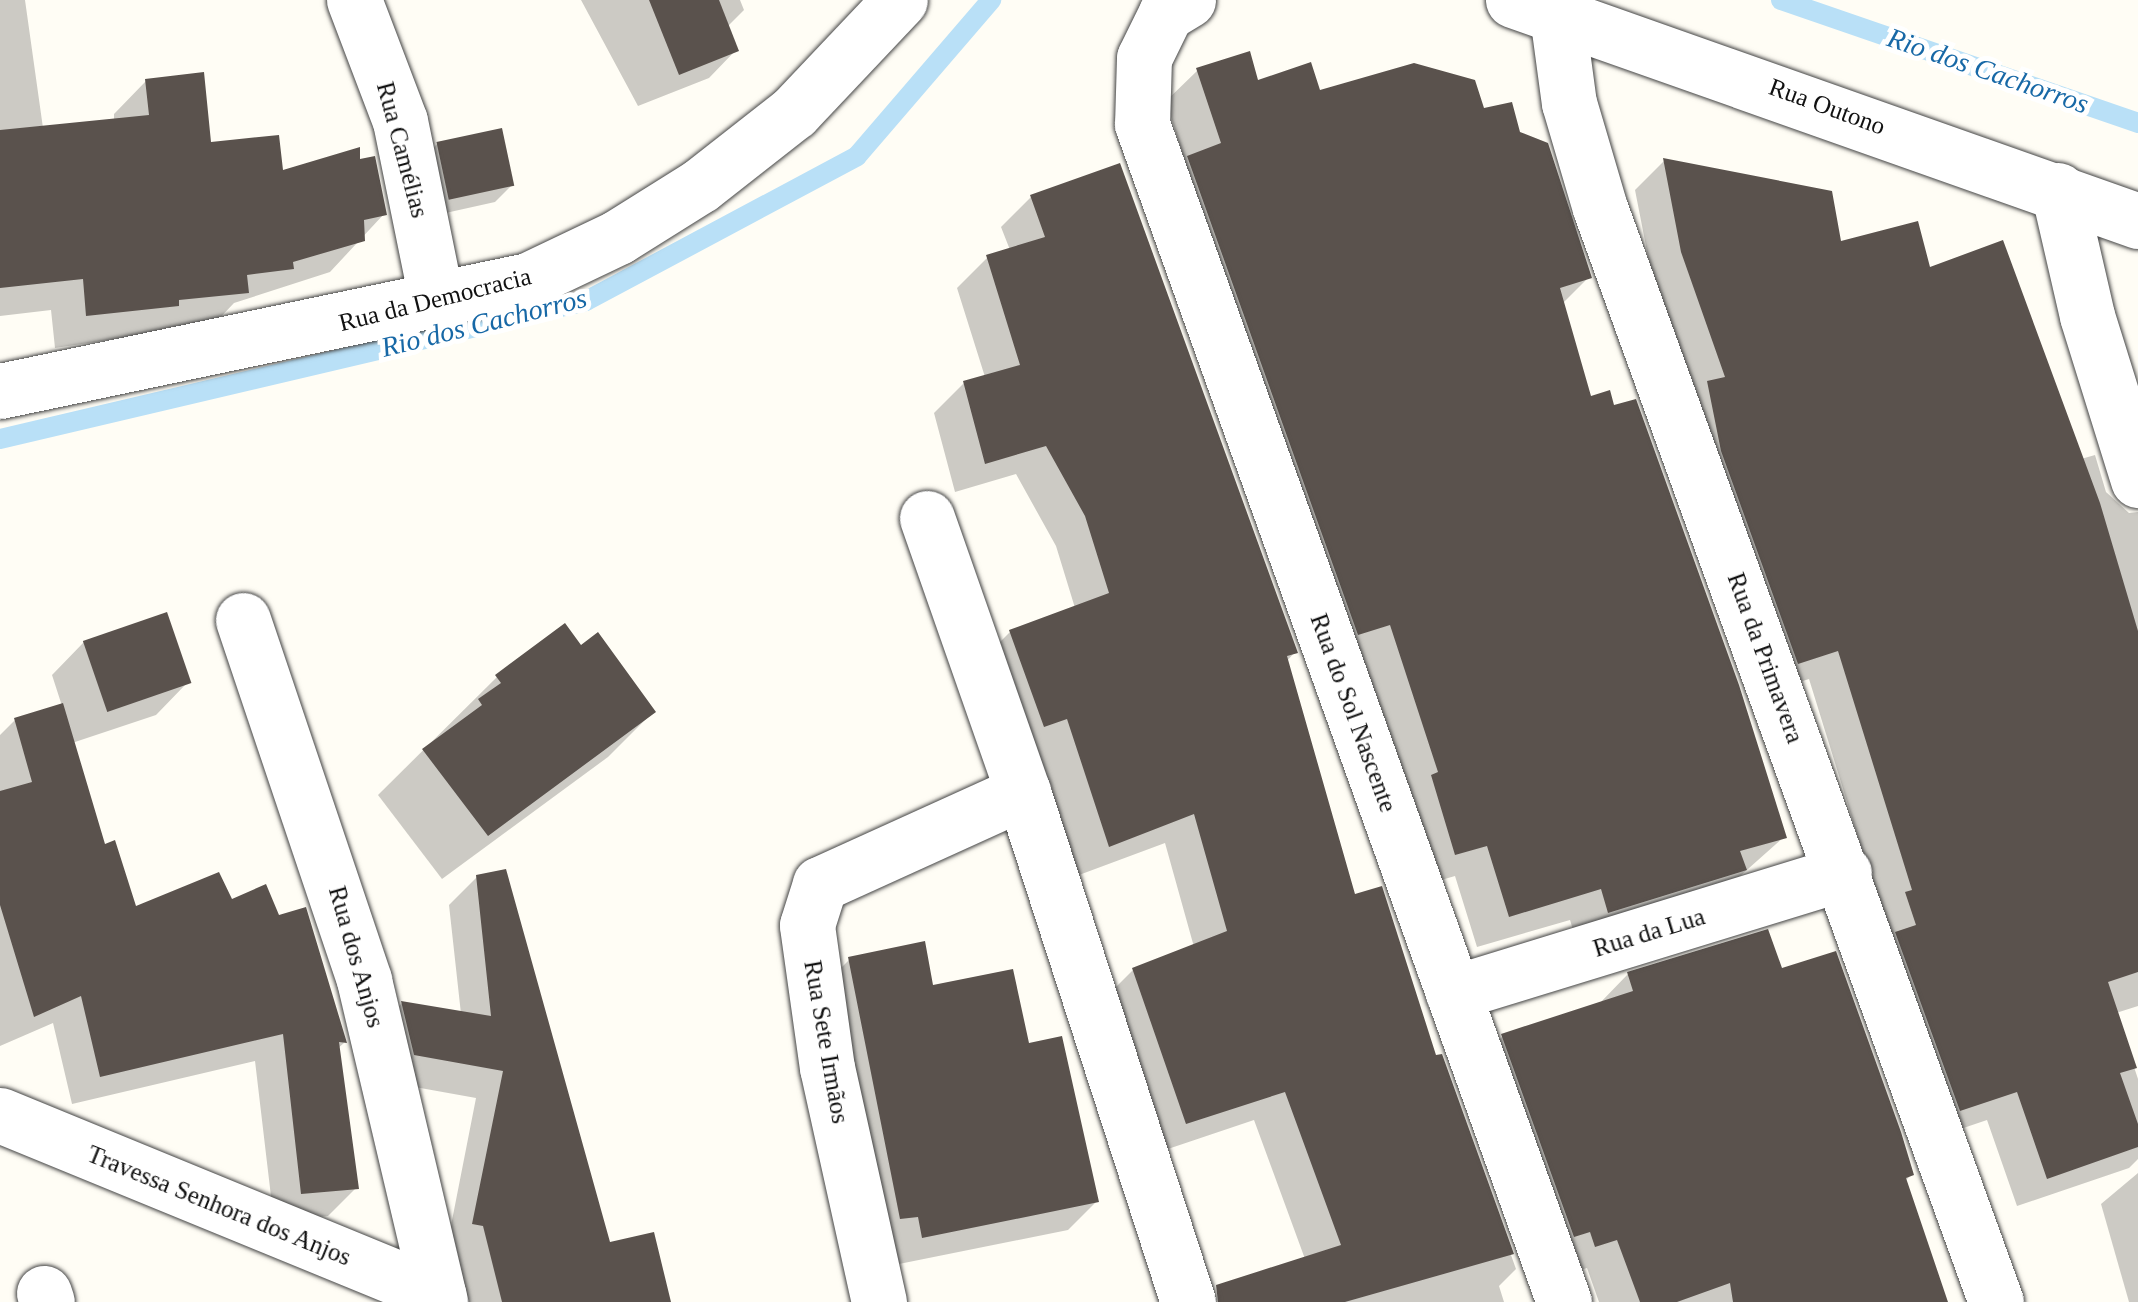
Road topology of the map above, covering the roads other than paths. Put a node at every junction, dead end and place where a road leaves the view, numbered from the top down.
1 (354, 0) edge
2 (900, 0) edge
3 (1188, 0) edge
4 (1540, 3) edge
5 (2058, 190) junction
6 (2138, 221) edge
7 (437, 303) junction
8 (0, 391) edge
9 (2138, 480) edge
10 (927, 518) dead end
11 (244, 620) dead end
12 (1024, 792) junction
13 (1844, 873) junction
14 (1453, 993) junction
15 (4, 1108) edge
16 (440, 1299) edge
17 (879, 1302) edge
18 (1188, 1302) edge
19 (1564, 1302) edge
20 (1996, 1302) edge

1 - 7 street, Rua Camélias
2 - 7 street, Rua da Democracia
3 - 14 street, Rua do Sol Nascente
4 - 5 street, Rua Outono
4 - 13 street, Rua da Primavera
5 - 6 street, Rua Outono
5 - 9 street
7 - 8 street, Rua da Democracia
10 - 12 street
11 - 16 street, Rua dos Anjos
12 - 17 street, Rua Sete Irmãos
12 - 18 street
13 - 14 street, Rua da Lua
13 - 20 street, Rua da Primavera
14 - 19 street, Rua do Sol Nascente
15 - 16 street, Travessa Senhora dos Anjos

